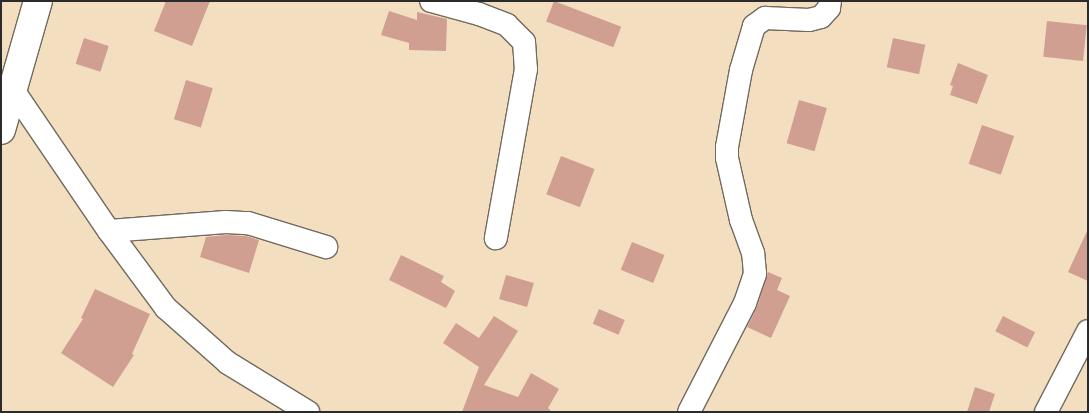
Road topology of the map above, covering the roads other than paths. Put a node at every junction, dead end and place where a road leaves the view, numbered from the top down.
1 (38, 1) edge
2 (431, 1) edge
3 (830, 1) edge
4 (481, 8) edge
5 (7, 91) edge
6 (1, 130) edge
7 (109, 231) junction
8 (496, 238) dead end
9 (326, 247) dead end
10 (1088, 331) edge
11 (308, 412) edge
12 (689, 412) edge
13 (1046, 412) edge

1 - 5 main road
2 - 4 street
3 - 12 street
4 - 8 street
5 - 6 main road
5 - 7 street
7 - 9 street
7 - 11 street
10 - 13 street

